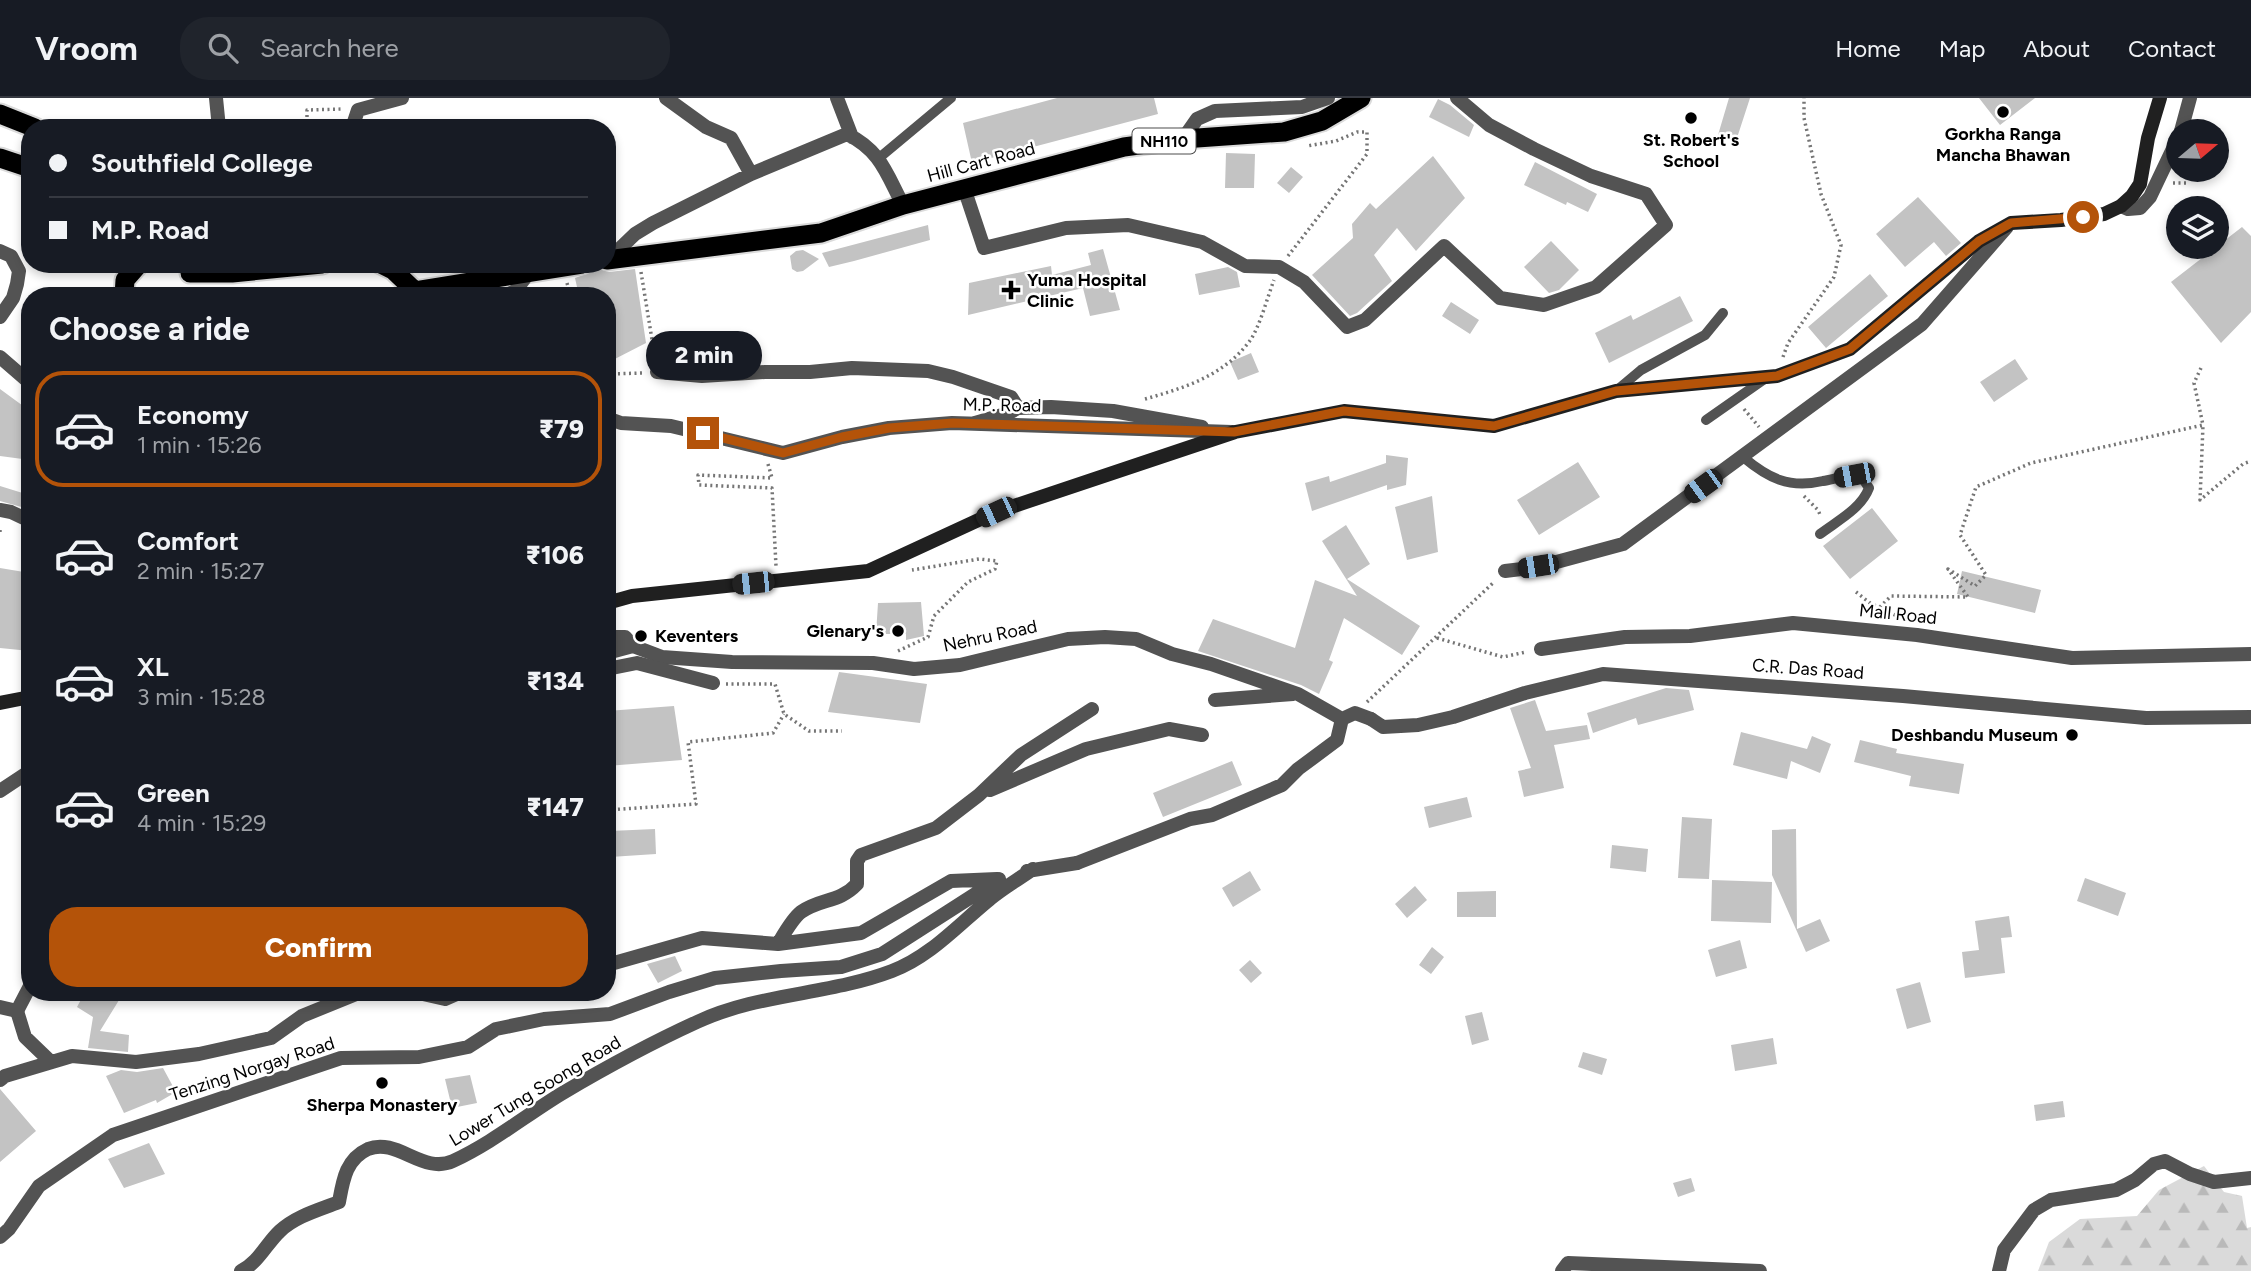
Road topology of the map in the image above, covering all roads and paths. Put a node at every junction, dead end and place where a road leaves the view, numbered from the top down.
1 (216, 98) edge
2 (402, 98) edge
3 (666, 98) edge
4 (837, 98) edge
5 (951, 98) edge
6 (1328, 98) edge
7 (1361, 98) edge
8 (1457, 98) edge
9 (1804, 98) edge
10 (2160, 98) edge
11 (2190, 98) edge
12 (358, 110) junction
13 (0, 114) edge
14 (218, 119) edge
15 (307, 119) edge
16 (355, 119) edge
17 (2184, 119) edge
18 (21, 122) edge
19 (852, 137) junction
20 (1183, 139) junction
21 (0, 158) edge
22 (879, 158) junction
23 (2166, 163) edge
24 (21, 165) edge
25 (751, 174) junction
26 (2169, 183) dead end
27 (2188, 183) dead end
28 (964, 188) junction
29 (903, 205) junction
30 (2121, 206) junction
31 (2011, 223) junction
32 (0, 251) edge
33 (616, 252) edge
34 (639, 256) junction
35 (616, 259) edge
36 (190, 273) edge
37 (232, 273) edge
38 (397, 273) edge
39 (533, 273) edge
40 (528, 274) junction
41 (414, 287) edge
42 (439, 287) edge
43 (518, 287) edge
44 (1723, 313) dead end
45 (0, 317) edge
46 (0, 357) edge
47 (2201, 368) dead end
48 (657, 372) junction
49 (616, 374) edge
50 (21, 375) edge
51 (1772, 376) junction
52 (1616, 391) junction
53 (1736, 399) junction
54 (1018, 408) junction
55 (1706, 420) dead end
56 (616, 421) edge
57 (972, 424) junction
58 (2203, 425) junction
59 (1234, 432) junction
60 (1769, 438) junction
61 (764, 448) junction
62 (1743, 457) junction
63 (2251, 461) edge
64 (1790, 482) junction
65 (0, 510) edge
66 (21, 517) edge
67 (1823, 532) joint
68 (910, 570) dead end
69 (1505, 571) joint
70 (777, 581) junction
71 (1856, 592) dead end
72 (616, 600) edge
73 (1879, 607) junction
74 (1858, 629) junction
75 (616, 637) edge
76 (1437, 638) junction
77 (634, 646) junction
78 (1541, 649) joint
79 (616, 651) edge
80 (2251, 654) edge
81 (873, 663) junction
82 (616, 667) edge
83 (713, 683) joint
84 (1297, 694) junction
85 (21, 698) edge
86 (1215, 700) dead end
87 (0, 702) edge
88 (1092, 709) dead end
89 (783, 714) junction
90 (1349, 716) junction
91 (2251, 717) edge
92 (842, 731) dead end
93 (1202, 735) dead end
94 (21, 777) edge
95 (0, 791) edge
96 (979, 795) junction
97 (616, 809) edge
98 (1033, 869) junction
99 (999, 878) junction
100 (778, 944) junction
101 (616, 962) edge
102 (22, 1001) edge
103 (339, 1001) edge
104 (0, 1007) edge
105 (17, 1011) junction
106 (51, 1062) junction
107 (0, 1080) edge
108 (2251, 1178) edge
109 (0, 1237) edge
110 (241, 1271) edge
111 (1562, 1271) edge
112 (1760, 1271) edge
113 (1999, 1271) edge

1 - 14 street
2 - 12 street
3 - 25 street
4 - 19 street
5 - 22 lane
6 - 20 street
7 - 20 highway, Hill Cart Road / NH110
8 - 28 street
9 - 51 path
10 - 30 main road
11 - 17 street
12 - 15 path
12 - 16 street
13 - 18 highway
19 - 22 street
19 - 25 street
20 - 28 highway, Hill Cart Road / NH110
21 - 24 highway
22 - 29 street
23 - 30 street
25 - 33 street
26 - 27 path
28 - 29 highway, Hill Cart Road / NH110
29 - 34 highway, Hill Cart Road / NH110
30 - 31 main road
31 - 51 main road
31 - 60 street
32 - 45 street
34 - 35 highway, Hill Cart Road / NH110
34 - 48 path
36 - 37 highway
38 - 41 highway
39 - 40 highway
40 - 42 highway
40 - 43 street
44 - 52 lane
46 - 50 street
47 - 58 path
48 - 49 path
48 - 54 street
51 - 52 main road
51 - 53 lane
52 - 59 main road
53 - 55 lane
53 - 60 path
54 - 57 street
54 - 59 street
56 - 61 street, M.P. Road
57 - 59 street, M.P. Road
57 - 61 street, M.P. Road
58 - 63 path
58 - 73 path
59 - 70 main road
60 - 62 street
61 - 70 path
62 - 64 lane
62 - 69 street
64 - 67 path
64 - 67 lane
65 - 66 street
68 - 81 path
69 - 76 path
70 - 72 main road
71 - 73 path
73 - 74 path
74 - 78 street, Mall Road
74 - 80 street, Mall Road
75 - 77 street, Nehru Road
76 - 78 path
76 - 90 path
77 - 79 street
77 - 81 street, Nehru Road
81 - 84 street, Nehru Road
82 - 83 street
83 - 89 path
84 - 86 street
84 - 90 street, Nehru Road
85 - 87 main road
88 - 96 street
89 - 92 path
89 - 97 path
90 - 91 street, C.R. Das Road
90 - 98 street
93 - 96 street
94 - 95 street
96 - 100 street
98 - 99 street
98 - 110 street, Lower Tung Soong Road
99 - 100 street
99 - 109 street, Tenzing Norgay Road
100 - 101 street
102 - 105 street
103 - 106 street
104 - 105 street
105 - 106 street
106 - 107 street
108 - 113 street
111 - 112 street

